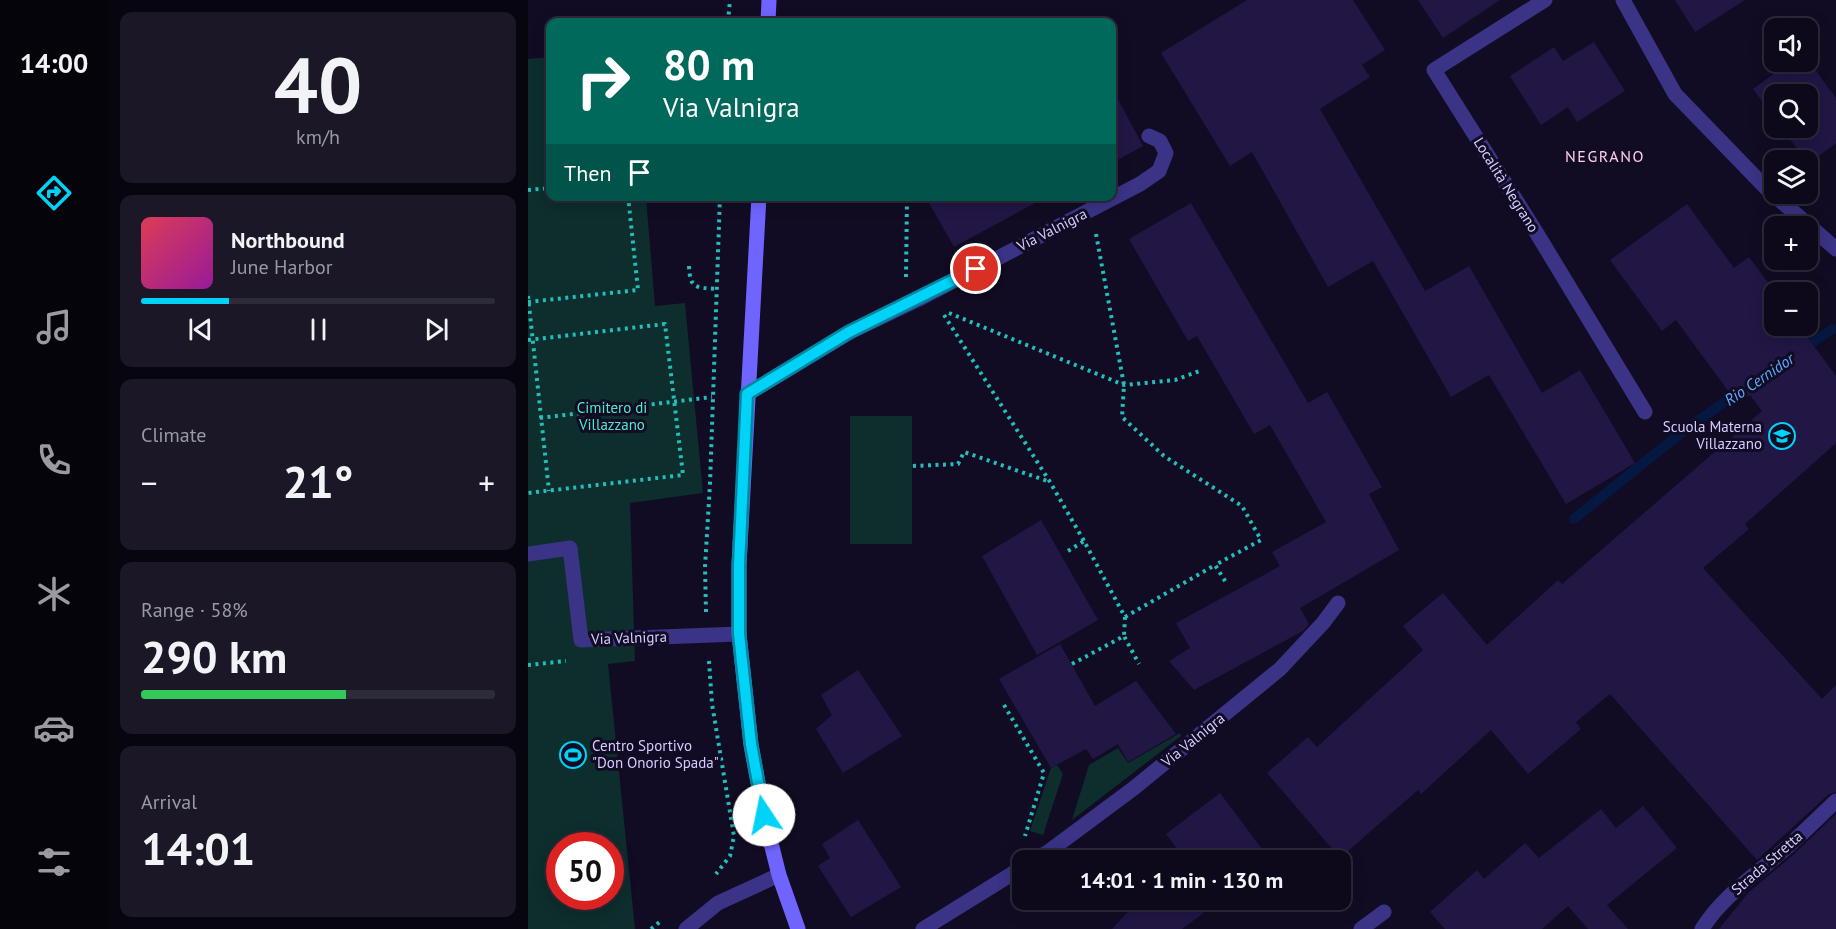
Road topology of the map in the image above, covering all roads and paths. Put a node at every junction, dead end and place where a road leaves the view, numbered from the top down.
1 (730, 0) edge
2 (769, 0) edge
3 (1545, 0) edge
4 (1623, 0) edge
5 (728, 18) edge
6 (768, 18) edge
7 (1149, 136) dead end
8 (546, 188) edge
9 (528, 190) edge
10 (1116, 197) edge
11 (629, 201) edge
12 (759, 201) edge
13 (907, 201) edge
14 (1109, 201) edge
15 (1092, 210) junction
16 (1836, 249) edge
17 (689, 266) dead end
18 (716, 290) dead end
19 (528, 296) edge
20 (528, 302) edge
21 (905, 305) junction
22 (530, 340) edge
23 (1202, 370) dead end
24 (1124, 385) junction
25 (747, 394) junction
26 (712, 397) dead end
27 (674, 402) junction
28 (1645, 412) dead end
29 (540, 418) junction
30 (913, 466) dead end
31 (1050, 482) junction
32 (549, 491) junction
33 (528, 493) edge
34 (1084, 541) junction
35 (1068, 551) dead end
36 (528, 554) edge
37 (1215, 565) junction
38 (1227, 584) dead end
39 (1338, 603) dead end
40 (1125, 617) junction
41 (739, 634) junction
42 (1125, 636) junction
43 (1072, 664) dead end
44 (1139, 664) dead end
45 (1004, 705) dead end
46 (1836, 801) edge
47 (1024, 840) dead end
48 (1051, 850) edge
49 (1012, 874) edge
50 (779, 875) junction
51 (1384, 912) dead end
52 (686, 929) edge
53 (798, 929) edge
54 (923, 929) edge
55 (1362, 929) edge
56 (1702, 929) edge

1 - 5 path
2 - 6 main road
3 - 28 street, Località Negrano
4 - 16 street
7 - 10 street, Via Valnigra
8 - 9 path
11 - 20 path
12 - 25 main road
13 - 21 path
14 - 15 street, Via Valnigra
15 - 21 street, Via Valnigra
15 - 24 path
17 - 18 path
19 - 20 path
20 - 22 path
21 - 25 street, Via Valnigra
22 - 27 path
22 - 29 path
23 - 24 path
24 - 31 path
24 - 37 path
25 - 41 main road
26 - 27 path
27 - 29 path
27 - 32 path
29 - 32 path
30 - 31 path
31 - 34 path
32 - 33 path
34 - 35 path
34 - 40 path
36 - 41 street, Via Valnigra
37 - 38 path
37 - 40 path
39 - 48 street, Via Valnigra
40 - 42 path
41 - 50 main road
42 - 43 path
42 - 44 path
45 - 47 path
46 - 56 street, Strada Stretta
49 - 54 street
50 - 52 street
50 - 53 main road
51 - 55 street

